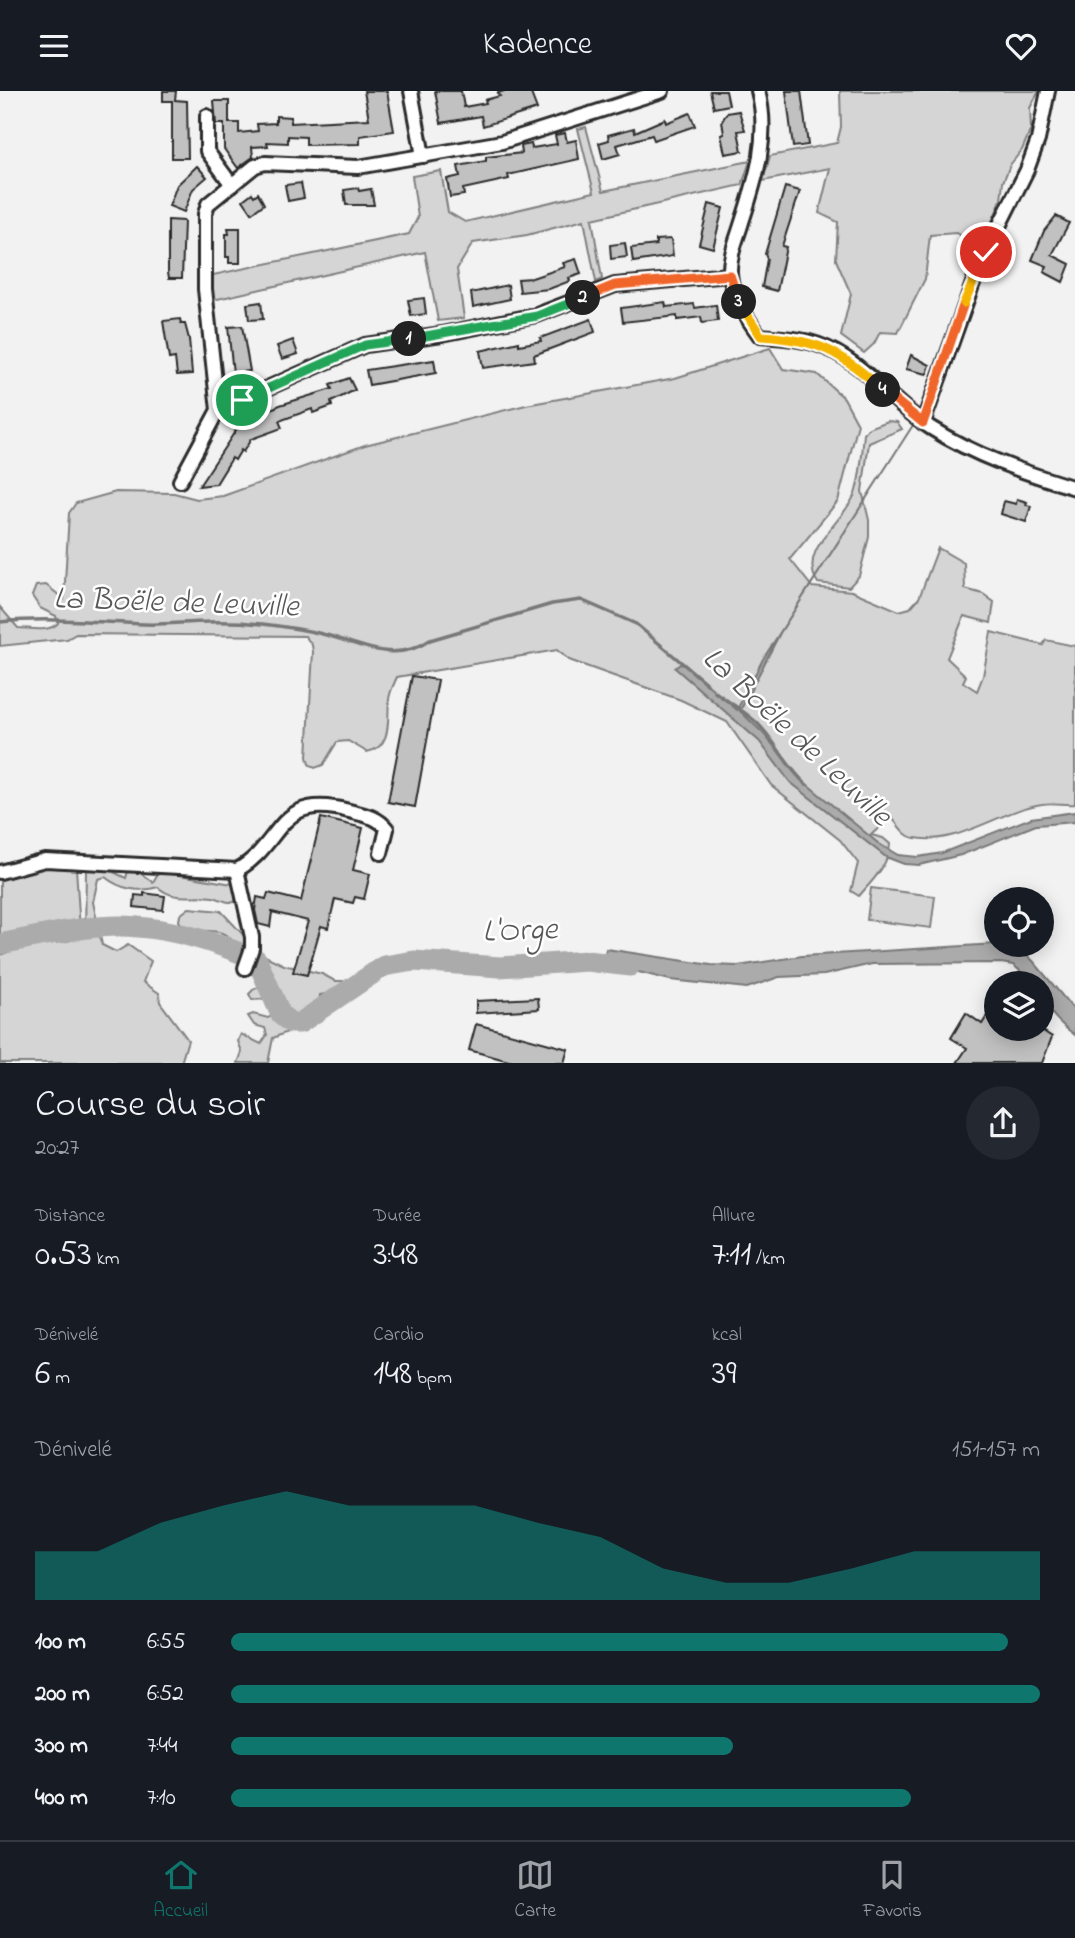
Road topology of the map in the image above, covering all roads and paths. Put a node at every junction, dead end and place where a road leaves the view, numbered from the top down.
1 (411, 91) edge
2 (662, 91) edge
3 (758, 91) edge
4 (1048, 91) edge
5 (207, 116) dead end
6 (423, 156) junction
7 (232, 185) junction
8 (730, 275) junction
9 (218, 410) junction
10 (923, 423) junction
11 (180, 481) dead end
12 (1075, 488) edge
13 (381, 853) dead end
14 (237, 870) junction
15 (0, 872) edge
16 (245, 968) dead end

1 - 6 street
2 - 6 street
3 - 8 street
4 - 10 street
5 - 7 street
6 - 7 street
7 - 9 street
8 - 9 street
8 - 10 street
9 - 11 street
10 - 12 street
13 - 14 street
14 - 15 street
14 - 16 street

